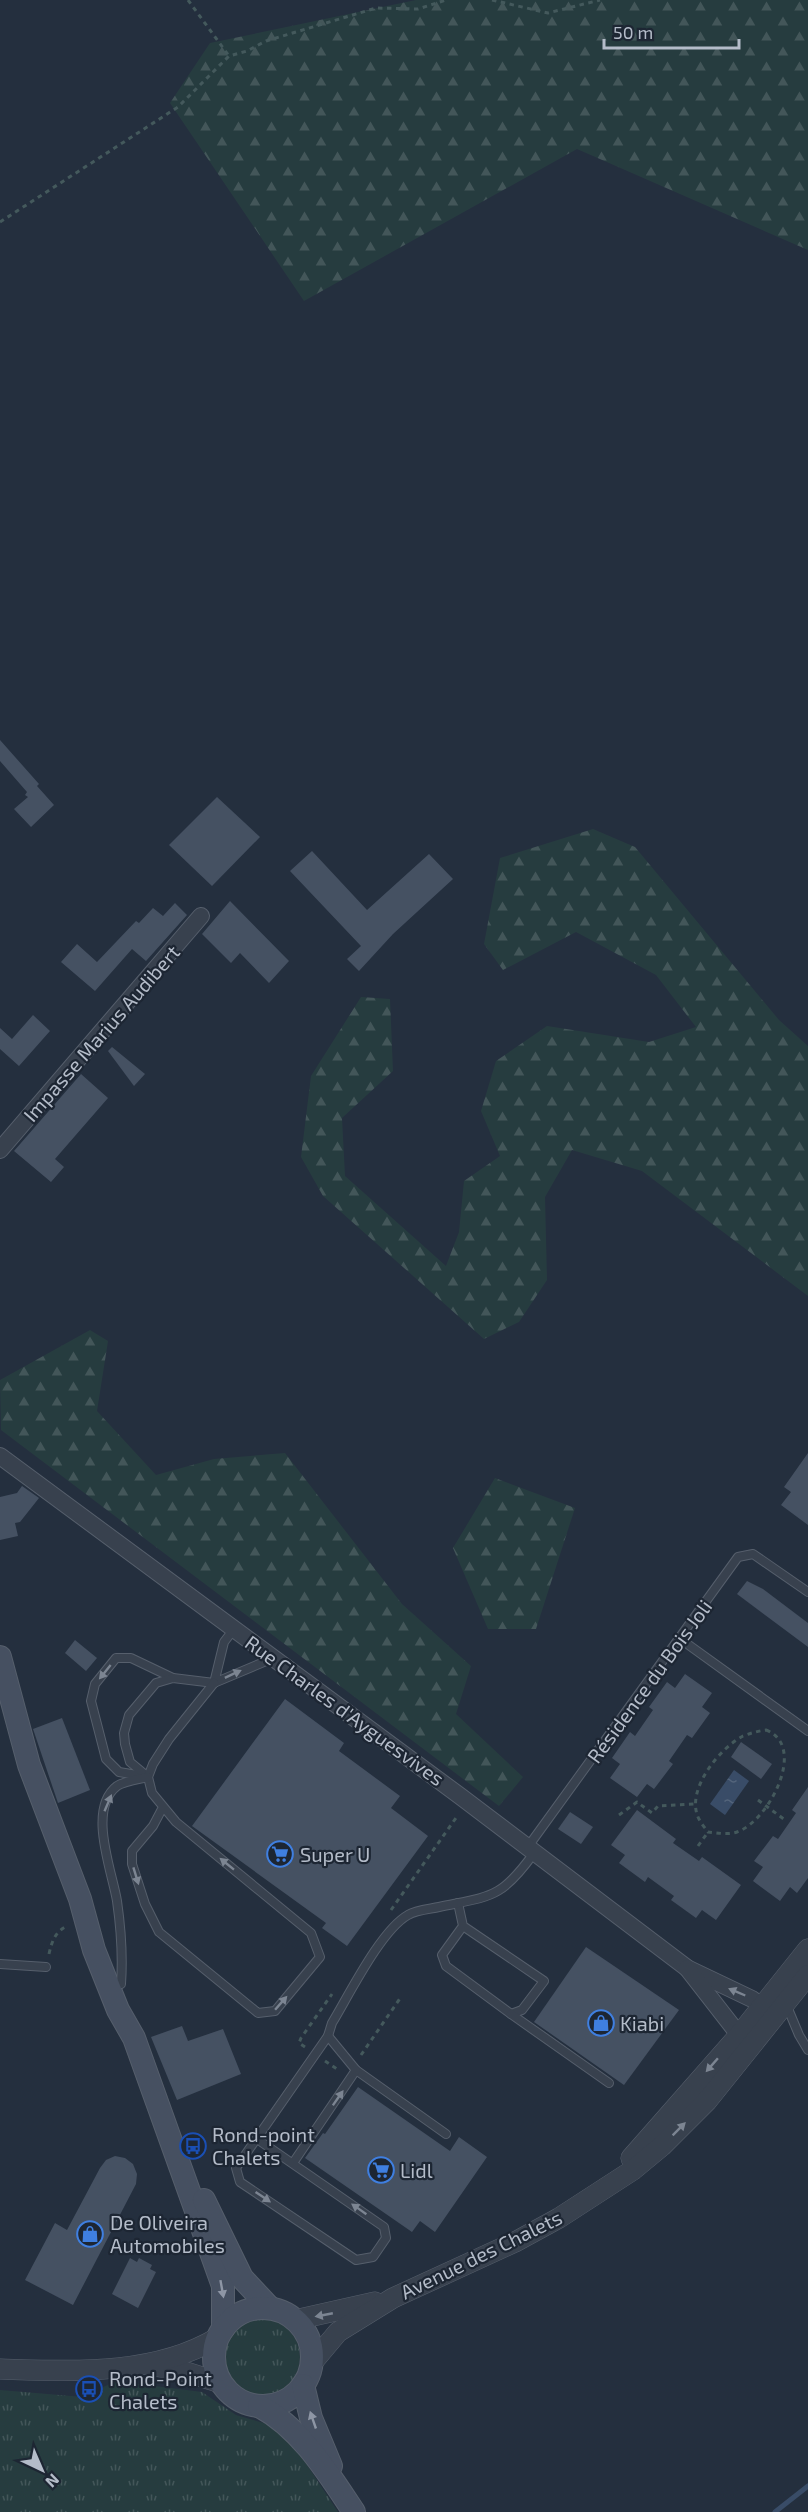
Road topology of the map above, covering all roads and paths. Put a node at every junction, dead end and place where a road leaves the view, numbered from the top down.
1 (188, 0) edge
2 (446, 0) edge
3 (492, 0) edge
4 (600, 0) edge
5 (229, 56) junction
6 (0, 222) edge
7 (201, 916) dead end
8 (0, 1150) edge
9 (0, 1456) edge
10 (808, 1592) edge
11 (234, 1629) junction
12 (679, 1638) junction
13 (269, 1654) junction
14 (0, 1657) edge
15 (174, 1678) junction
16 (214, 1683) junction
17 (808, 1731) edge
18 (148, 1777) junction
19 (758, 1800) dead end
20 (695, 1804) junction
21 (164, 1807) junction
22 (767, 1807) junction
23 (619, 1815) dead end
24 (785, 1820) dead end
25 (708, 1833) junction
26 (698, 1846) dead end
27 (530, 1851) junction
28 (458, 1903) junction
29 (82, 1908) junction
30 (463, 1926) junction
31 (808, 1949) edge
32 (0, 1964) edge
33 (46, 1967) joint
34 (687, 1968) junction
35 (808, 1976) edge
36 (121, 1984) junction
37 (511, 2014) junction
38 (762, 2015) junction
39 (328, 2036) junction
40 (134, 2038) junction
41 (808, 2050) edge
42 (356, 2070) junction
43 (609, 2083) dead end
44 (170, 2134) junction
45 (446, 2134) dead end
46 (257, 2139) junction
47 (293, 2163) junction
48 (393, 2298) junction
49 (270, 2308) junction
50 (295, 2320) junction
51 (220, 2333) junction
52 (312, 2363) junction
53 (147, 2365) junction
54 (0, 2369) edge
55 (221, 2383) junction
56 (303, 2385) junction
57 (260, 2406) junction
58 (341, 2493) junction
59 (354, 2512) edge

1 - 5 path
2 - 5 path
3 - 4 path
5 - 6 path
7 - 8 street, Impasse Marius Audibert
9 - 11 street, Rue Charles d'Ayguesvives
10 - 12 lane, Résidence du Bois Joli
11 - 13 street, Rue Charles d'Ayguesvives
11 - 16 lane
12 - 17 lane
12 - 27 lane, Résidence du Bois Joli
16 -> 13 lane
13 - 27 street, Rue Charles d'Ayguesvives
14 - 29 main road
15 - 16 lane
15 - 18 lane
15 -> 18 lane
16 - 18 lane
18 - 21 lane
36 -> 18 lane
19 - 22 path
20 - 22 path
20 - 23 path
20 - 25 path
21 -> 21 lane
22 - 24 path
22 - 25 path
25 - 26 path
27 - 28 lane, Résidence du Bois Joli
27 - 34 street, Rue Charles d'Ayguesvives
28 - 30 lane
28 - 39 lane, Résidence du Bois Joli
29 - 33 path
29 - 36 main road
29 - 40 main road
30 - 37 lane
30 - 37 lane
31 - 38 street
32 - 33 lane
34 - 38 street, Rue Charles d'Ayguesvives
38 -> 34 street, Rue Charles d'Ayguesvives
35 - 38 street
36 - 40 main road
37 - 43 lane
38 - 41 lane
38 - 48 street, Avenue des Chalets
39 - 42 lane
39 - 46 lane, Résidence du Bois Joli
40 - 44 main road
42 - 45 lane
47 -> 42 lane
44 - 49 main road
44 -> 51 main road
46 - 47 lane
46 -> 47 lane, Résidence du Bois Joli
48 -> 50 street, Avenue des Chalets
48 - 52 street, Avenue des Chalets
49 - 50 main road
49 - 51 main road
50 - 52 main road
51 - 53 street
51 - 55 main road
52 - 56 main road
53 - 54 street
53 - 55 street
55 - 57 main road
56 - 57 main road
58 -> 56 main road
57 - 58 main road
58 - 59 main road

